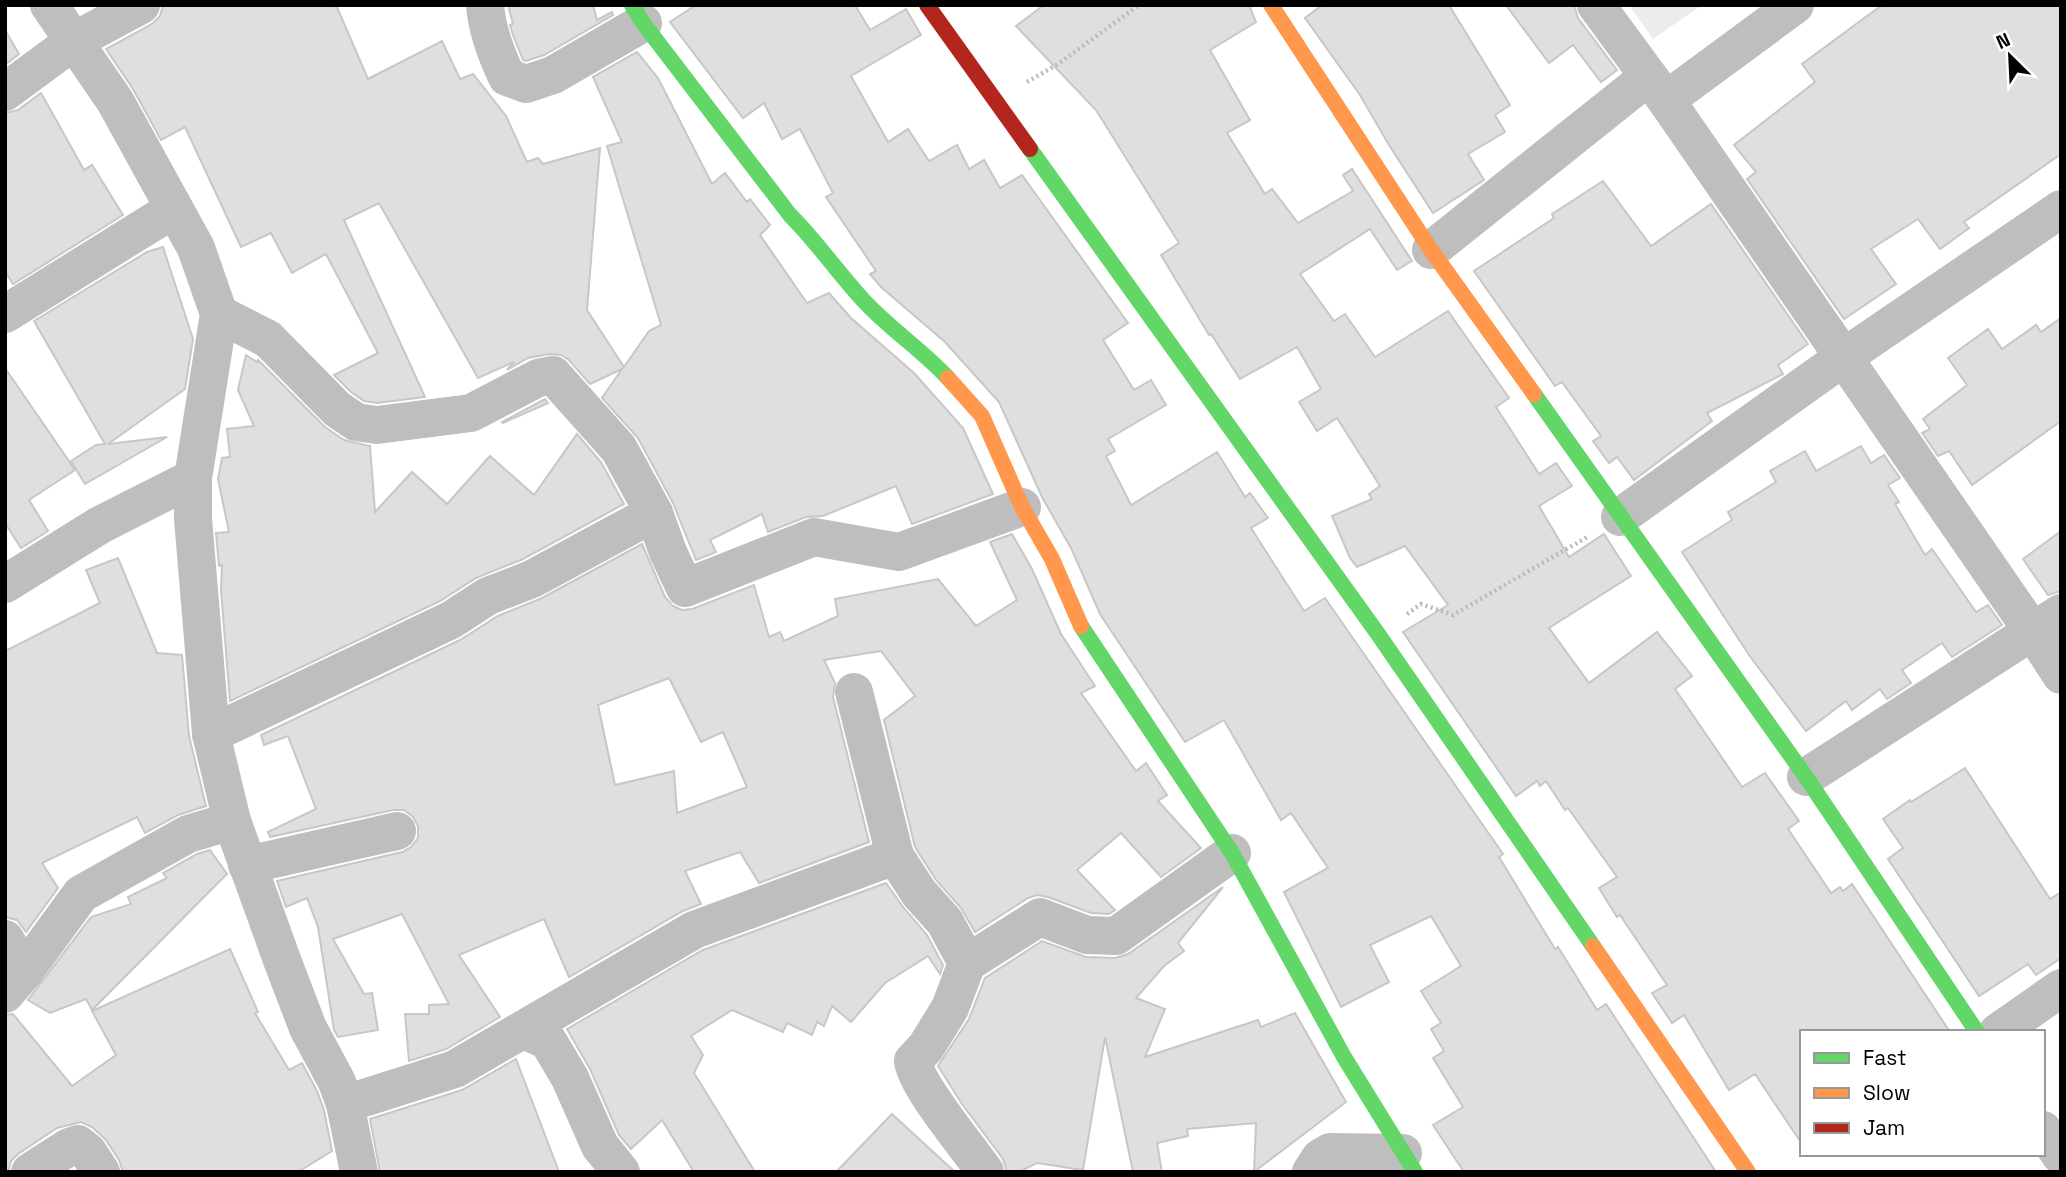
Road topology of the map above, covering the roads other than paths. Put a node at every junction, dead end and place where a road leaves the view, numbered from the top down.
1 (49, 5) edge
2 (141, 5) edge
3 (485, 5) edge
4 (927, 5) edge
5 (1271, 5) edge
6 (1597, 5) edge
7 (1795, 5) edge
8 (637, 14) edge
9 (74, 41) junction
10 (1657, 88) junction
11 (5, 92) edge
12 (174, 209) junction
13 (2061, 209) edge
14 (1431, 250) junction
15 (5, 314) edge
16 (219, 314) junction
17 (1844, 357) junction
18 (193, 478) junction
19 (1022, 507) junction
20 (653, 513) junction
21 (1620, 517) junction
22 (5, 584) edge
23 (2047, 622) edge
24 (2061, 675) edge
25 (854, 692) dead end
26 (211, 734) junction
27 (1806, 777) junction
28 (232, 821) junction
29 (397, 831) dead end
30 (1232, 853) junction
31 (895, 856) junction
32 (247, 865) junction
33 (5, 939) edge
34 (967, 963) junction
35 (15, 983) edge
36 (2061, 988) edge
37 (524, 1030) junction
38 (1976, 1030) edge
39 (2001, 1030) edge
40 (345, 1104) junction
41 (2045, 1133) edge
42 (2061, 1156) edge
43 (1409, 1162) edge
44 (30, 1172) edge
45 (101, 1172) edge
46 (359, 1172) edge
47 (621, 1172) edge
48 (985, 1172) edge
49 (1311, 1172) edge
50 (1748, 1172) edge

1 - 9 street
2 - 9 street
3 - 8 street
4 - 50 street
5 - 14 street
6 - 10 street
7 - 10 street
8 - 19 street
9 - 11 street
9 - 12 street
10 - 14 street
10 - 17 street
12 - 15 street
12 - 16 street
13 - 17 street
14 - 21 street
16 - 18 street
16 - 20 street
17 - 21 street
17 - 23 street
18 - 22 street
18 - 26 street
19 - 20 street
19 - 30 street
20 - 26 street
21 - 27 street
23 - 24 street
23 - 27 street
25 - 31 street
26 - 28 street
27 - 38 street
28 - 32 street
28 - 35 street
29 - 32 street
30 - 34 street
30 - 43 street
31 - 34 street
31 - 37 street
32 - 40 street
33 - 35 street
34 - 48 street
36 - 39 street
37 - 40 street
37 - 47 street
40 - 46 street
41 - 42 street
43 - 49 street
44 - 45 street

